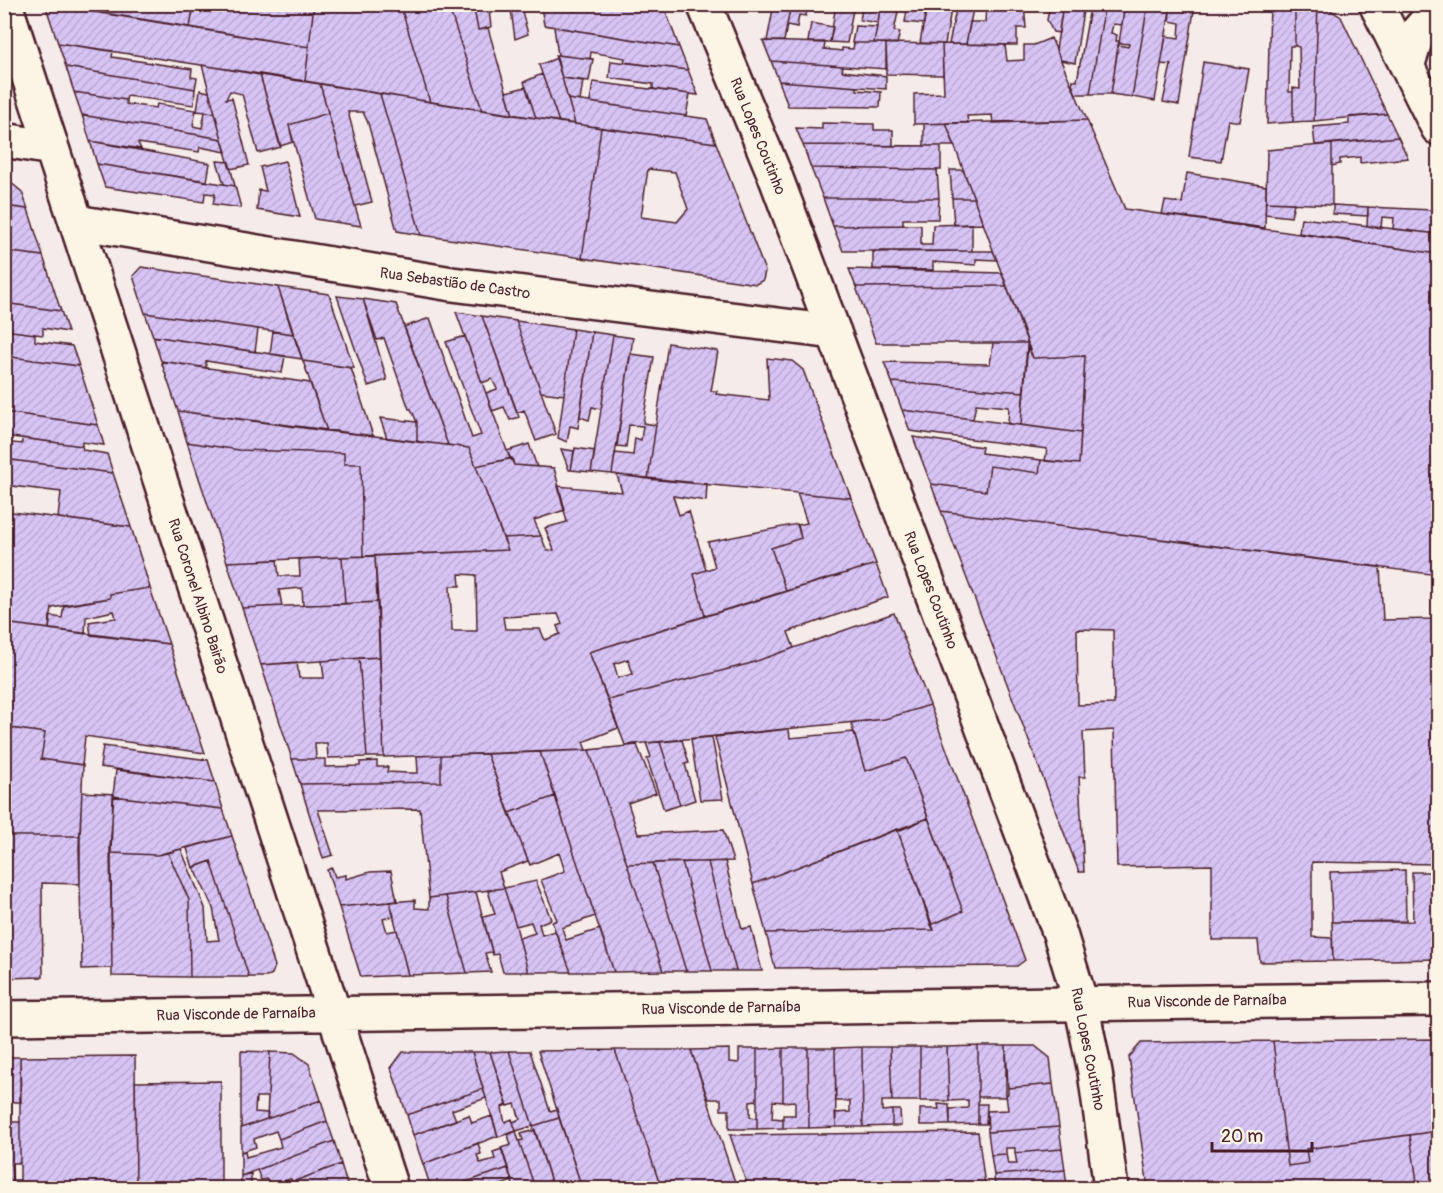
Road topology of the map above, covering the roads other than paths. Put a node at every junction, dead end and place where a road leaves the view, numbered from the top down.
1 (5, 4) edge
2 (704, 4) edge
3 (1376, 4) edge
4 (1438, 8) edge
5 (1408, 64) junction
6 (1438, 128) edge
7 (4, 140) edge
8 (52, 148) junction
9 (76, 222) junction
10 (834, 332) junction
11 (1438, 999) edge
12 (1081, 1003) junction
13 (334, 1013) junction
14 (4, 1018) edge
15 (391, 1188) edge
16 (1111, 1188) edge

1 - 8 street, Rua Coronel Albino Bairão
2 - 10 street, Rua Lopes Coutinho
3 - 5 street
4 - 5 street
5 - 6 street
7 - 8 street
8 - 9 street, Rua Coronel Albino Bairão
9 - 10 street, Rua Sebastião de Castro
9 - 13 street, Rua Coronel Albino Bairão
10 - 12 street, Rua Lopes Coutinho
11 - 12 street, Rua Visconde de Parnaíba
12 - 13 street, Rua Visconde de Parnaíba
12 - 16 street, Rua Lopes Coutinho
13 - 14 street, Rua Visconde de Parnaíba
13 - 15 street, Rua Coronel Albino Bairão

